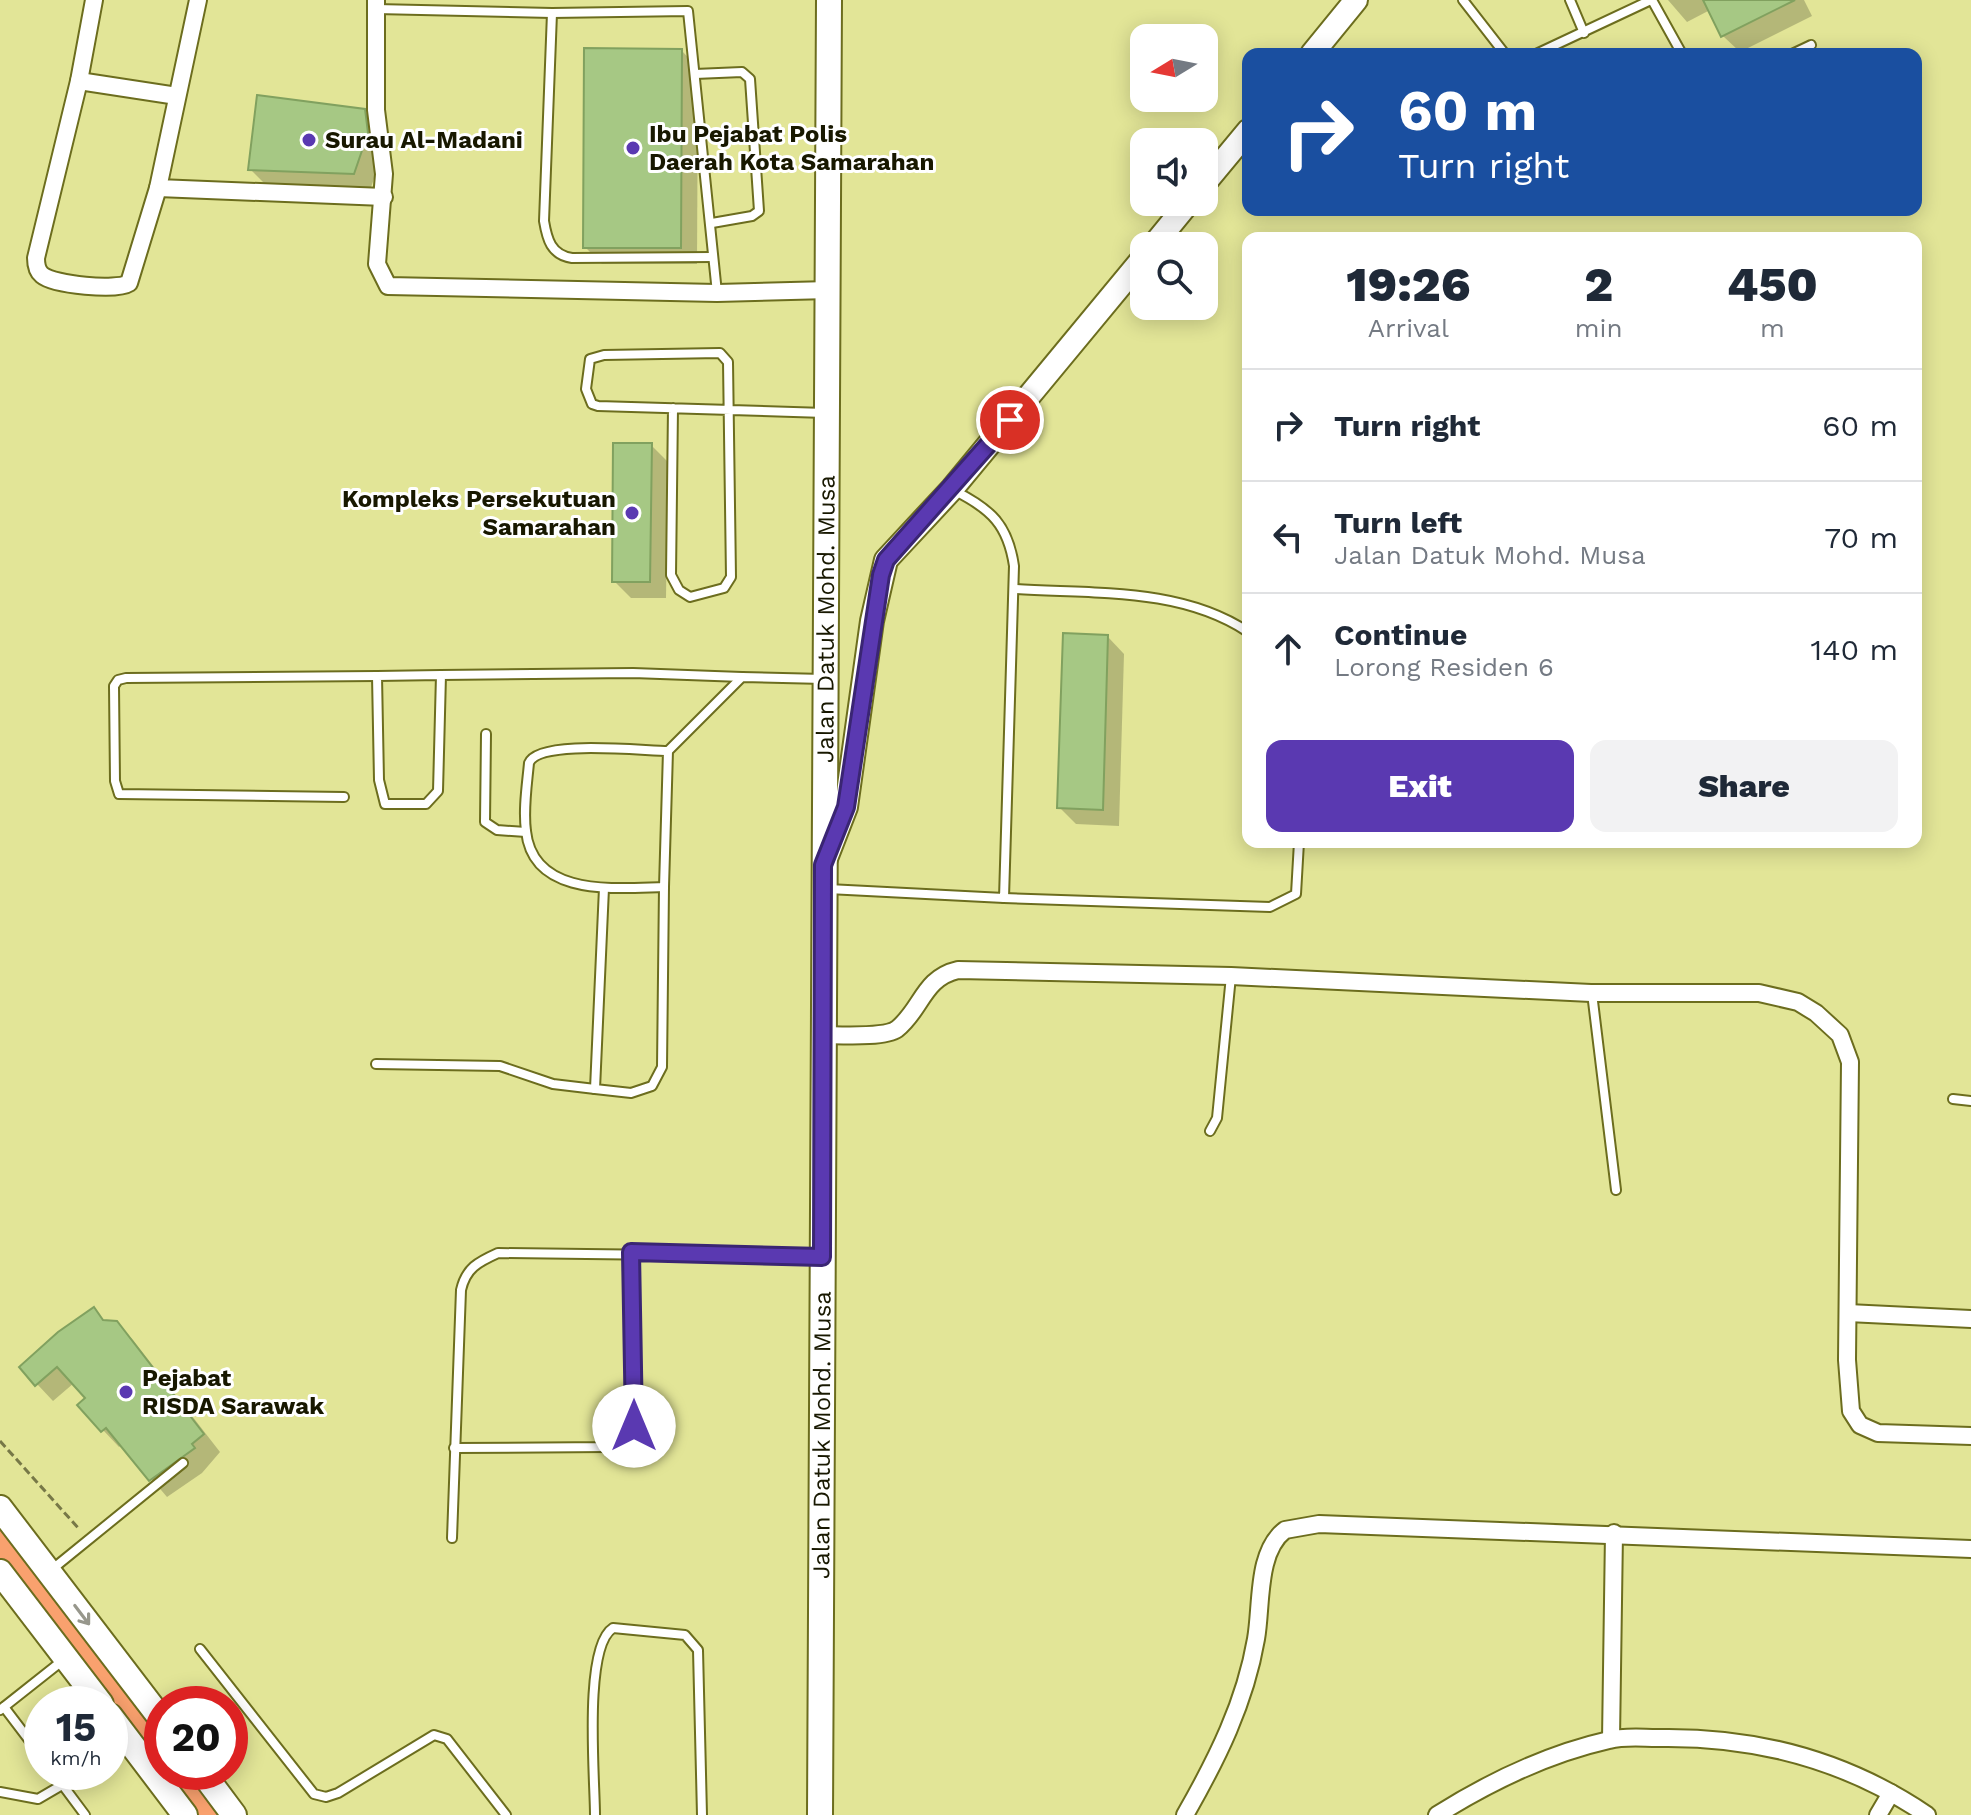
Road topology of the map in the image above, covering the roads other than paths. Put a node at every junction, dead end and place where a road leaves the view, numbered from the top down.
1 (94, 0) edge
2 (198, 0) edge
3 (687, 0) edge
4 (829, 0) edge
5 (1356, 0) edge
6 (1463, 0) edge
7 (1570, 0) edge
8 (1651, 0) edge
9 (376, 4) edge
10 (688, 11) junction
11 (552, 13) junction
12 (1584, 33) junction
13 (1811, 45) dead end
14 (1317, 48) edge
15 (1500, 48) edge
16 (1550, 48) edge
17 (1679, 48) edge
18 (1805, 48) edge
19 (695, 74) junction
20 (79, 81) junction
21 (177, 96) junction
22 (1242, 138) edge
23 (1218, 167) edge
24 (158, 188) junction
25 (384, 197) junction
26 (1178, 216) edge
27 (712, 223) junction
28 (1164, 232) edge
29 (713, 257) junction
30 (1130, 274) edge
31 (829, 290) junction
32 (717, 293) junction
33 (673, 408) junction
34 (729, 408) junction
35 (828, 413) junction
36 (952, 489) junction
37 (1015, 589) junction
38 (1242, 629) edge
39 (441, 675) junction
40 (377, 676) junction
41 (742, 677) junction
42 (824, 679) junction
43 (486, 734) dead end
44 (668, 751) junction
45 (344, 797) dead end
46 (526, 832) junction
47 (1299, 848) edge
48 (823, 877) junction
49 (664, 887) junction
50 (604, 888) junction
51 (1004, 898) junction
52 (1231, 976) junction
53 (1591, 993) junction
54 (823, 1035) junction
55 (376, 1064) dead end
56 (595, 1089) junction
57 (1953, 1099) dead end
58 (1971, 1101) edge
59 (1210, 1131) dead end
60 (1616, 1190) dead end
61 (631, 1252) junction
62 (822, 1257) junction
63 (1848, 1313) junction
64 (1971, 1319) edge
65 (1971, 1436) edge
66 (454, 1448) junction
67 (183, 1463) dead end
68 (0, 1508) edge
69 (1614, 1533) junction
70 (452, 1538) dead end
71 (1971, 1549) edge
72 (0, 1572) edge
73 (49, 1572) junction
74 (200, 1649) dead end
75 (66, 1658) junction
76 (87, 1686) edge
77 (144, 1696) edge
78 (2, 1708) edge
79 (24, 1735) edge
80 (1611, 1739) junction
81 (128, 1740) edge
82 (53, 1790) edge
83 (66, 1790) edge
84 (215, 1790) edge
85 (0, 1792) edge
86 (1891, 1793) junction
87 (85, 1815) edge
88 (185, 1815) edge
89 (234, 1815) edge
90 (506, 1815) edge
91 (595, 1815) edge
92 (702, 1815) edge
93 (820, 1815) edge
94 (1185, 1815) edge
95 (1437, 1815) edge
96 (1878, 1815) edge
97 (1927, 1815) edge

1 - 20 street
2 - 21 street
3 - 10 lane
4 - 31 main road, Jalan Datuk Mohd. Musa
5 - 14 street
6 - 15 lane
7 - 12 lane
8 - 12 lane
8 - 17 lane
9 - 11 lane
9 - 25 street
10 - 11 lane
10 - 19 lane
11 - 29 lane
12 - 16 lane
13 - 18 lane
19 - 27 lane
19 - 27 lane
20 - 21 street
20 - 24 street
21 - 24 street
22 - 23 street
24 - 25 street
25 - 32 street
26 - 28 street
27 - 29 lane
29 - 32 lane
30 - 36 street
31 - 32 street
31 - 35 main road, Jalan Datuk Mohd. Musa
33 - 34 lane
33 - 34 lane
33 - 34 lane
34 - 35 lane
35 - 42 main road, Jalan Datuk Mohd. Musa
36 - 37 lane
36 - 48 street
37 - 38 lane
37 - 51 lane
39 - 40 lane
39 - 40 lane
39 - 41 lane
40 - 45 lane
41 - 42 lane
41 - 44 lane
42 - 48 main road, Jalan Datuk Mohd. Musa
43 - 46 lane
44 - 46 lane
44 - 49 lane
46 - 50 lane
47 - 51 lane
48 - 51 lane
48 - 54 main road, Jalan Datuk Mohd. Musa
49 - 50 lane
49 - 56 lane
50 - 56 lane
52 - 53 street
52 - 54 street
52 - 59 lane
53 - 60 lane
53 - 63 street
54 - 62 main road, Jalan Datuk Mohd. Musa
55 - 56 lane
57 - 58 lane
61 - 62 lane
61 - 66 lane
61 - 66 lane
62 - 93 main road, Jalan Datuk Mohd. Musa
63 - 64 street
63 - 65 street
66 - 70 lane
67 - 73 lane
68 - 73 main road
69 - 71 street
69 - 80 street
69 - 94 street
72 - 75 main road
73 -> 77 main road
74 - 90 lane
75 - 76 main road
75 - 78 lane
78 - 79 lane
80 - 86 street
80 - 95 street
81 - 88 main road
82 - 85 lane
83 - 87 lane
84 - 89 main road
86 - 96 street
86 - 97 street
91 - 92 lane

